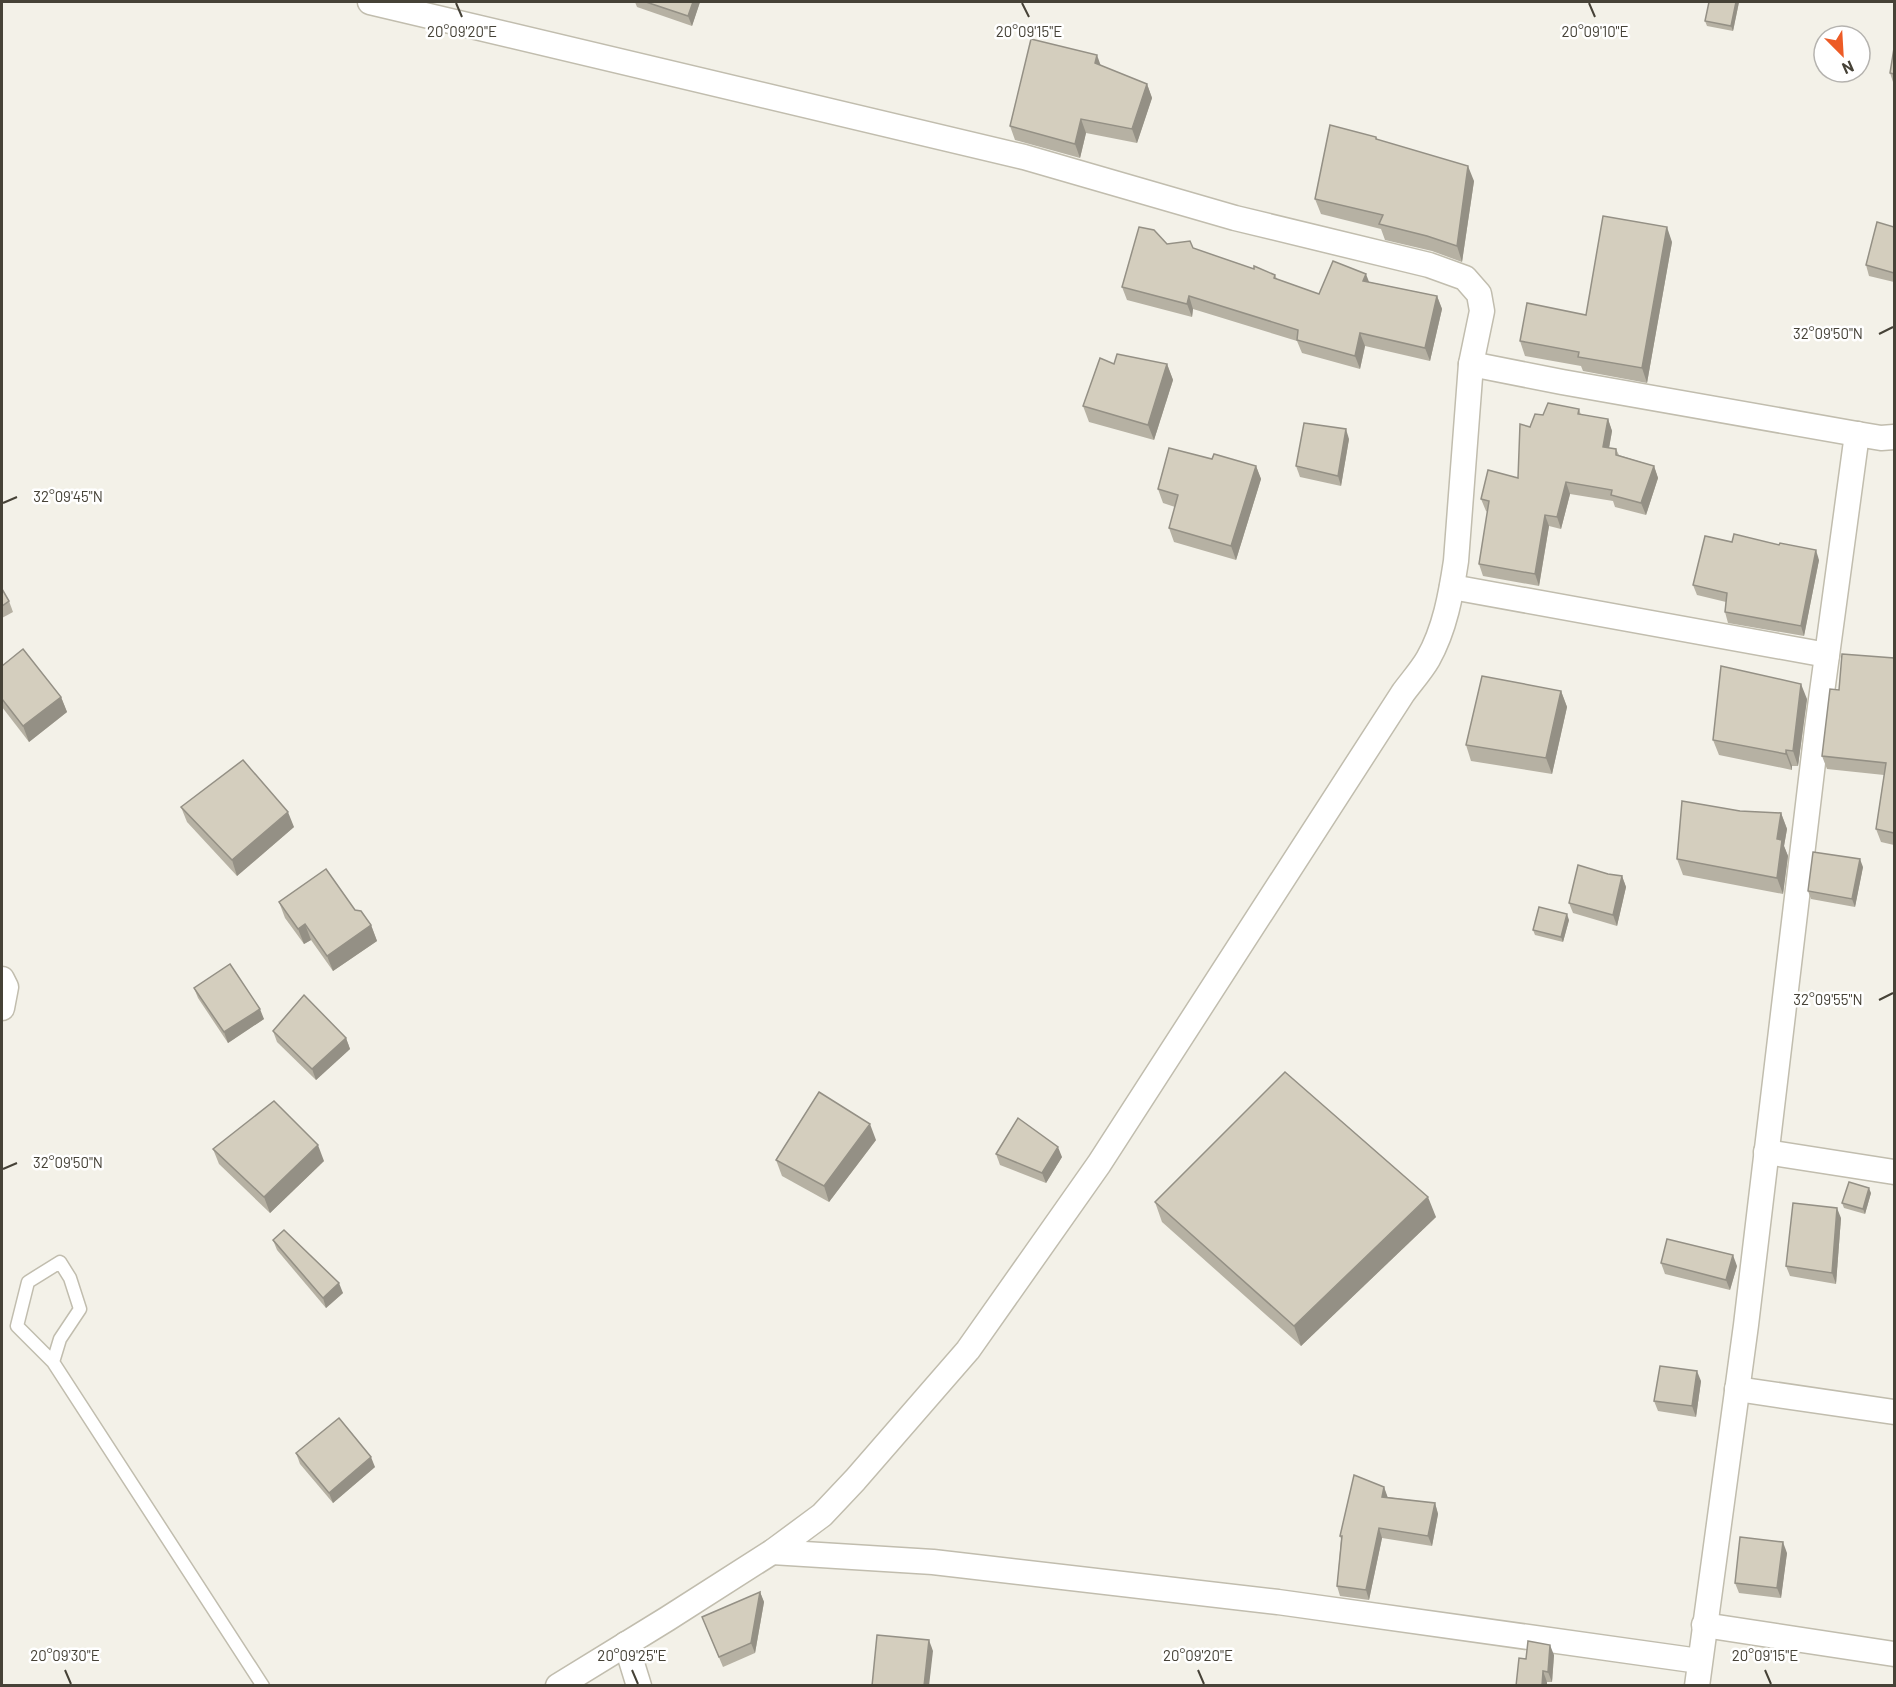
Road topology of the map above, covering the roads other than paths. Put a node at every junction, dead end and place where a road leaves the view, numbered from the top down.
1 (370, 2) edge
2 (1472, 364) junction
3 (1857, 434) junction
4 (1894, 437) edge
5 (1452, 587) junction
6 (1827, 655) junction
7 (2, 979) edge
8 (2, 1008) edge
9 (1766, 1152) junction
10 (1894, 1172) edge
11 (53, 1362) junction
12 (1737, 1389) junction
13 (1894, 1412) edge
14 (772, 1552) junction
15 (1704, 1625) junction
16 (626, 1644) junction
17 (1894, 1654) edge
18 (1699, 1661) junction
19 (263, 1686) edge
20 (558, 1686) edge
21 (639, 1686) edge
22 (1697, 1686) edge

1 - 2 street
2 - 3 street
2 - 5 street
3 - 4 street
3 - 6 street
5 - 6 street
5 - 14 street
6 - 9 street
7 - 8 street
9 - 10 street
9 - 12 street
11 - 11 lane
11 - 19 lane
12 - 13 street
12 - 15 street
14 - 16 street
14 - 18 street
15 - 17 street
15 - 18 street
16 - 20 street
16 - 21 street
18 - 22 street

